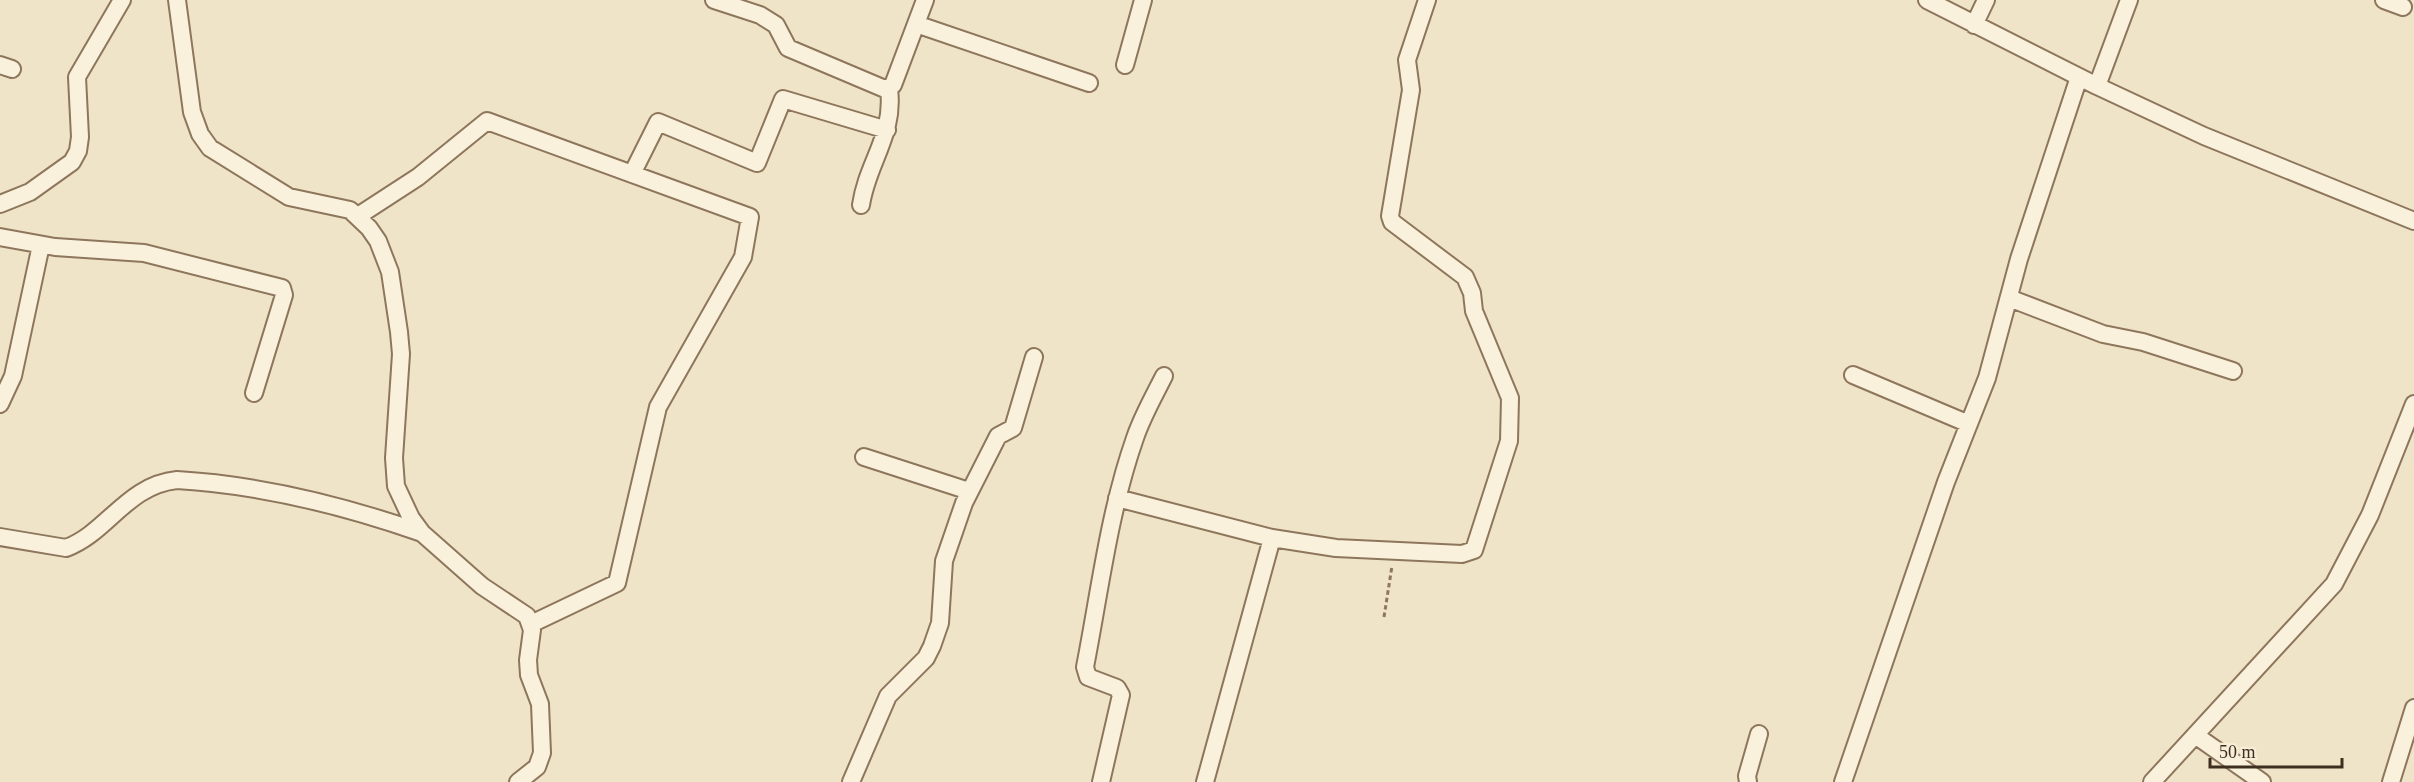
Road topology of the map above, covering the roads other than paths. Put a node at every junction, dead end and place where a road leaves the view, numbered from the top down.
1 (122, 0) edge
2 (177, 0) edge
3 (714, 0) edge
4 (926, 0) edge
5 (1143, 0) edge
6 (1427, 0) edge
7 (1927, 0) edge
8 (1986, 0) edge
9 (2129, 0) edge
10 (2384, 0) edge
11 (2403, 7) dead end
12 (916, 24) junction
13 (1974, 25) junction
14 (1125, 66) dead end
15 (2079, 77) junction
16 (1089, 83) dead end
17 (2097, 86) junction
18 (889, 89) junction
19 (887, 130) junction
20 (632, 174) junction
21 (0, 204) edge
22 (861, 205) dead end
23 (358, 216) junction
24 (2414, 221) edge
25 (0, 237) edge
26 (41, 245) junction
27 (2009, 298) junction
28 (1034, 357) dead end
29 (2233, 371) dead end
30 (1853, 375) dead end
31 (1164, 376) dead end
32 (254, 393) dead end
33 (0, 404) edge
34 (2414, 404) edge
35 (1969, 424) junction
36 (864, 457) dead end
37 (969, 491) junction
38 (1117, 498) junction
39 (422, 533) junction
40 (0, 537) edge
41 (1272, 538) junction
42 (531, 624) junction
43 (2414, 708) edge
44 (1759, 735) dead end
45 (2195, 735) junction
46 (518, 782) edge
47 (852, 782) edge
48 (1101, 782) edge
49 (1205, 782) edge
50 (1748, 782) edge
51 (1843, 782) edge
52 (2152, 782) edge
53 (2262, 782) edge
54 (2391, 782) edge

1 - 21 street
2 - 23 street
3 - 18 street
4 - 12 street
5 - 14 street
6 - 41 street
7 - 13 street
8 - 13 street
9 - 17 street
10 - 11 street
12 - 16 street
12 - 18 street
13 - 15 street
15 - 17 street
15 - 27 street
17 - 24 street
18 - 19 street
19 - 20 street
19 - 22 street
20 - 23 street
20 - 42 street
23 - 39 street
25 - 26 street
26 - 32 street
26 - 33 street
27 - 29 street
27 - 35 street
28 - 37 street
30 - 35 street
31 - 38 street
34 - 45 street
35 - 51 street
36 - 37 street
37 - 47 street
38 - 41 street
38 - 48 street
39 - 40 street
39 - 42 street
41 - 49 street
42 - 46 street
43 - 54 street
44 - 50 street
45 - 52 street
45 - 53 street

